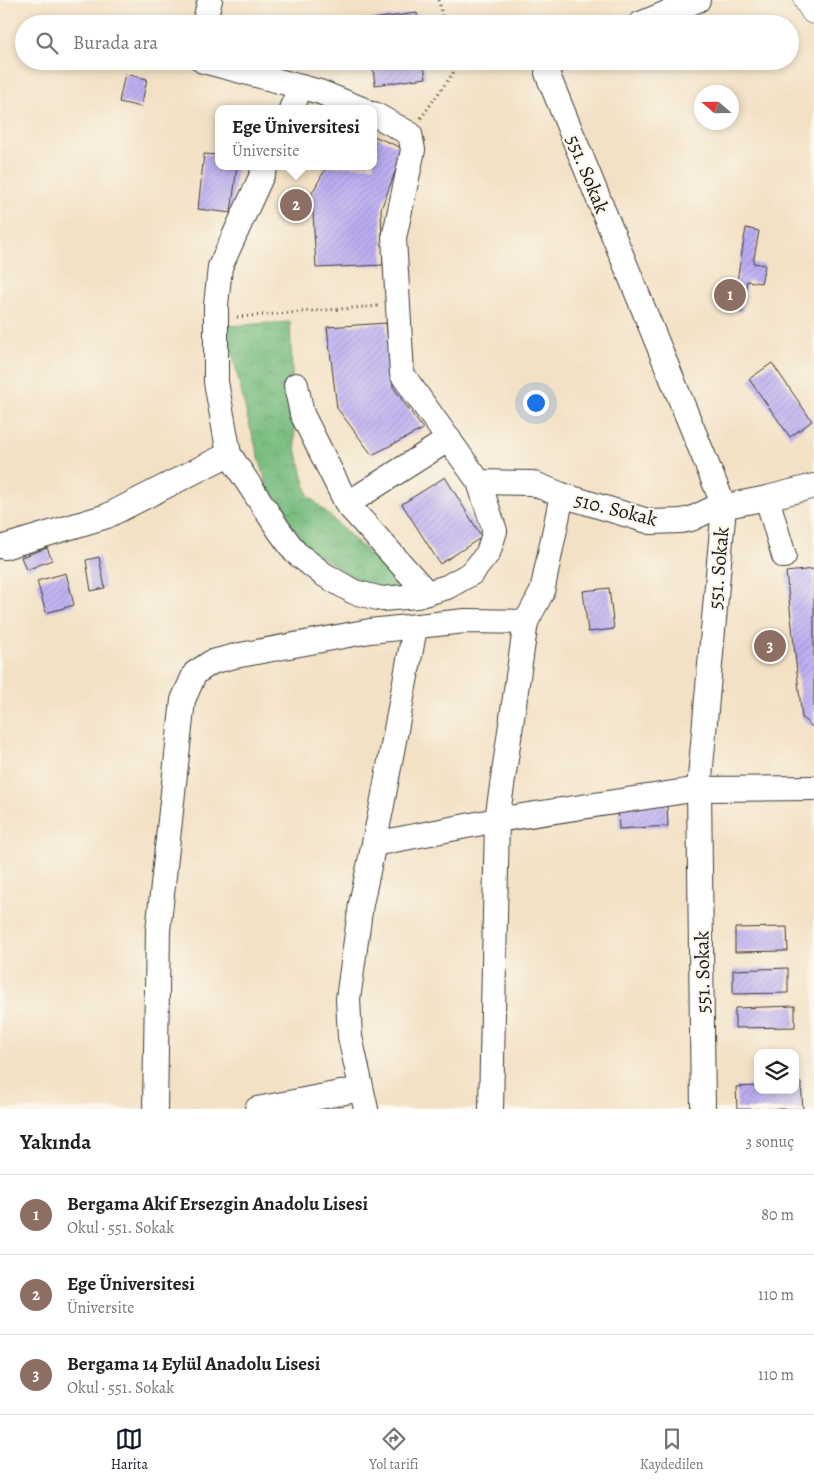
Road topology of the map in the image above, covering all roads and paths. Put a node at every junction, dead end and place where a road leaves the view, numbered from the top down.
1 (210, 0) edge
2 (439, 0) edge
3 (698, 0) edge
4 (808, 0) edge
5 (814, 10) edge
6 (206, 15) edge
7 (442, 15) edge
8 (662, 15) edge
9 (237, 70) edge
10 (452, 70) edge
11 (548, 70) edge
12 (301, 87) junction
13 (293, 105) edge
14 (352, 105) edge
15 (377, 116) edge
16 (410, 134) junction
17 (264, 170) edge
18 (398, 304) junction
19 (216, 319) junction
20 (296, 385) dead end
21 (448, 439) junction
22 (229, 454) junction
23 (479, 482) junction
24 (814, 486) edge
25 (562, 495) junction
26 (767, 498) junction
27 (347, 504) junction
28 (724, 506) junction
29 (4, 547) dead end
30 (784, 556) dead end
31 (427, 593) junction
32 (526, 622) junction
33 (415, 628) junction
34 (814, 788) edge
35 (699, 789) junction
36 (497, 820) junction
37 (374, 844) junction
38 (364, 1099) edge
39 (154, 1109) edge
40 (258, 1109) edge
41 (491, 1109) edge
42 (703, 1109) edge

1 - 6 street
2 - 7 path
3 - 8 street
4 - 5 main road
9 - 12 street
10 - 16 path
11 - 28 street, 551. Sokak
12 - 13 street
12 - 14 street
15 - 16 street
16 - 18 street
17 - 19 street
18 - 19 path
18 - 21 street
19 - 22 street
20 - 27 street
21 - 23 street
21 - 27 street
22 - 29 street
22 - 31 street
23 - 25 street, 510. Sokak
23 - 31 street
24 - 26 street, 510. Sokak
25 - 28 street, 510. Sokak
25 - 32 street
26 - 28 street, 510. Sokak
26 - 30 street
27 - 31 street
28 - 35 street, 551. Sokak
32 - 33 street
32 - 36 street
33 - 37 street
33 - 39 street
34 - 35 street
35 - 36 street
35 - 42 street, 551. Sokak
36 - 37 street
36 - 41 street
37 - 38 street
38 - 40 street

